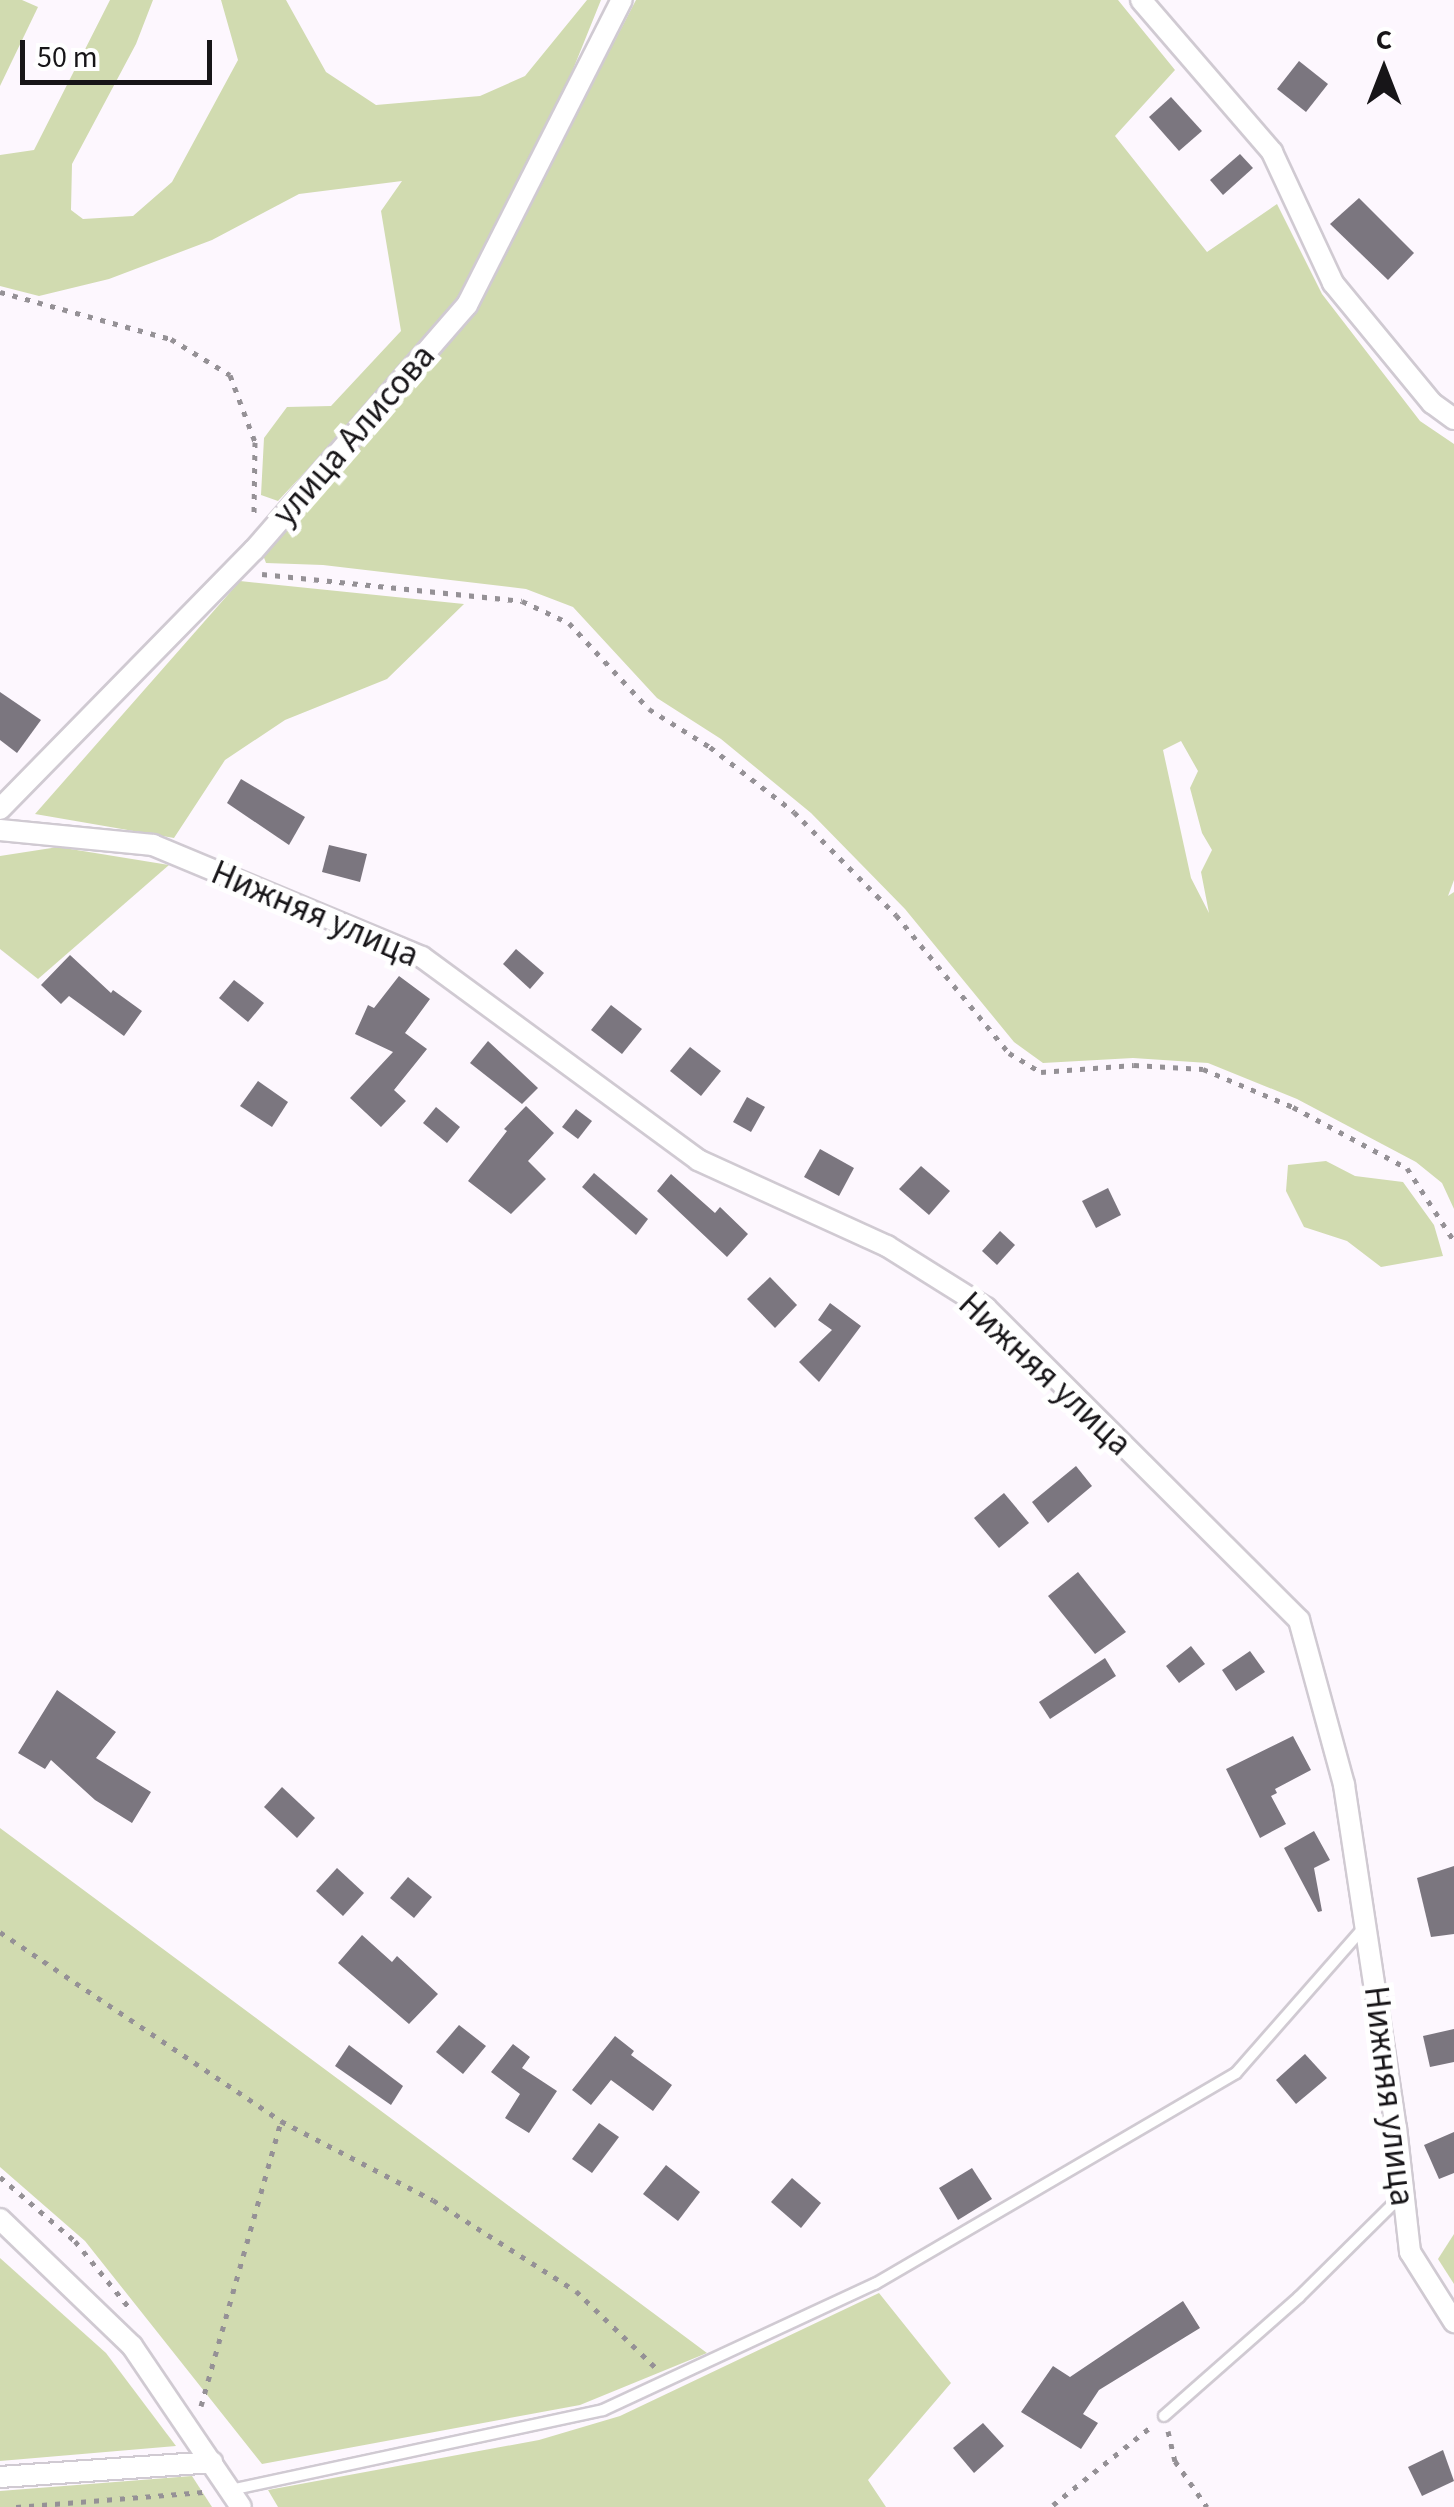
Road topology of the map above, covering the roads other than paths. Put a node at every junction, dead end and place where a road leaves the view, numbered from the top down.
1 (622, 0) edge
2 (1141, 0) edge
3 (1454, 419) edge
4 (0, 810) edge
5 (0, 830) edge
6 (1366, 1924) junction
7 (1401, 2196) junction
8 (0, 2218) edge
9 (1454, 2322) edge
10 (1164, 2416) road end
11 (212, 2462) junction
12 (0, 2478) edge
13 (235, 2498) edge

1 - 4 street, улица Алисова
2 - 3 street
5 - 6 street, Нижняя улица
6 - 7 street, Нижняя улица
6 - 13 lane
7 - 9 street, Нижняя улица
7 - 10 lane
8 - 11 street
11 - 12 street
11 - 13 street

